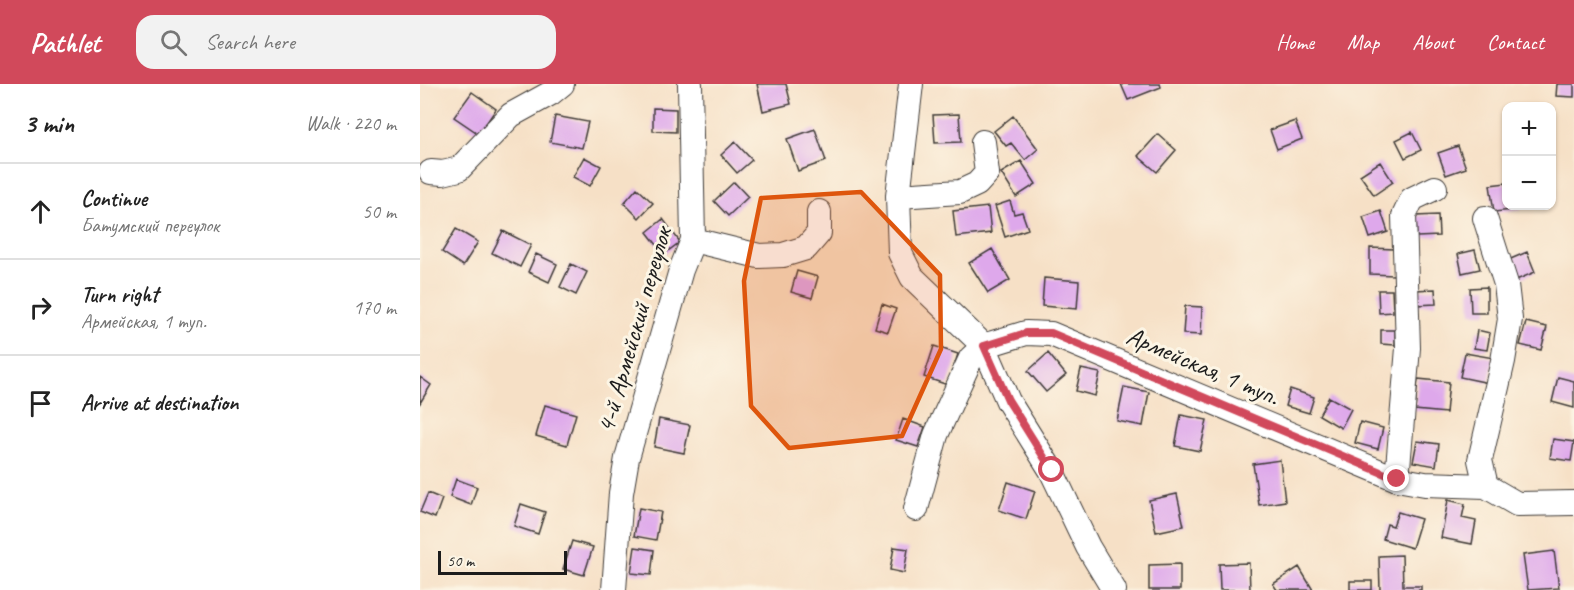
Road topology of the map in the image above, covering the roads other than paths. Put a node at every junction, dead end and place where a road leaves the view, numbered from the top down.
1 (562, 84) edge
2 (690, 84) edge
3 (911, 84) edge
4 (983, 142) dead end
5 (431, 172) edge
6 (1435, 188) dead end
7 (898, 196) junction
8 (819, 212) dead end
9 (1485, 218) dead end
10 (693, 240) junction
11 (984, 346) junction
12 (1397, 479) junction
13 (1485, 486) junction
14 (1574, 503) edge
15 (916, 508) dead end
16 (614, 590) edge
17 (1114, 590) edge

1 - 5 street
2 - 10 street, 4-й Армейский переулок
3 - 7 street
4 - 7 street
6 - 12 street
7 - 11 street
8 - 10 street
9 - 13 street
10 - 16 street, 4-й Армейский переулок
11 - 12 street, Армейская, 1 туп.
11 - 15 street
11 - 17 street
12 - 13 street, Армейская, 1 туп.
13 - 14 street, Армейская, 1 туп.

